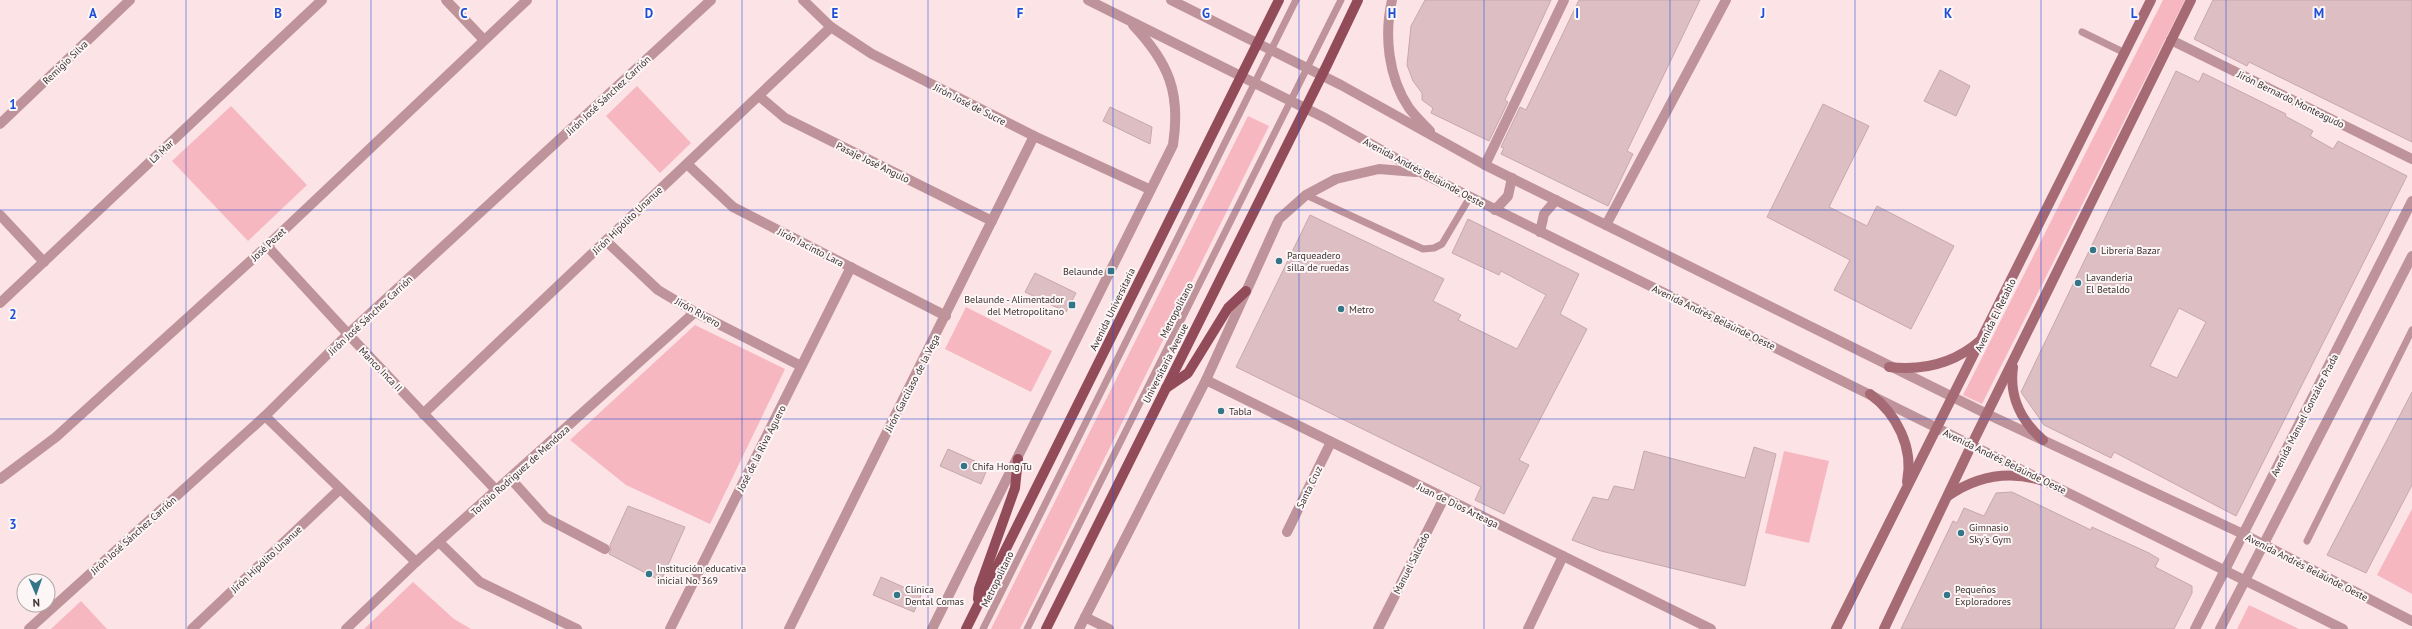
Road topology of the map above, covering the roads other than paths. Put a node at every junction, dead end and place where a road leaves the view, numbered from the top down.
1 (130, 0) edge
2 (322, 0) edge
3 (446, 0) edge
4 (527, 0) edge
5 (711, 0) edge
6 (803, 0) edge
7 (1088, 0) edge
8 (1171, 0) edge
9 (1279, 0) edge
10 (1296, 0) edge
11 (1341, 0) edge
12 (1358, 0) edge
13 (1392, 0) edge
14 (1564, 0) edge
15 (1726, 0) edge
16 (2151, 0) edge
17 (2191, 0) edge
18 (1129, 21) junction
19 (832, 27) junction
20 (2082, 32) dead end
21 (484, 40) junction
22 (2171, 40) junction
23 (1258, 43) junction
24 (1271, 50) junction
25 (2125, 53) junction
26 (1307, 68) junction
27 (1241, 76) junction
28 (1322, 76) junction
29 (1255, 83) junction
30 (759, 96) junction
31 (1290, 101) junction
32 (1306, 108) junction
33 (0, 124) edge
34 (1034, 136) junction
35 (1437, 138) junction
36 (2412, 159) edge
37 (686, 164) junction
38 (1485, 165) junction
39 (1422, 173) junction
40 (1512, 178) junction
41 (1149, 189) junction
42 (1306, 195) junction
43 (1470, 197) junction
44 (1556, 200) junction
45 (2412, 201) edge
46 (1495, 210) junction
47 (0, 215) edge
48 (992, 221) junction
49 (1606, 225) junction
50 (1540, 232) junction
51 (606, 241) junction
52 (267, 246) junction
53 (2412, 256) edge
54 (44, 262) junction
55 (851, 267) junction
56 (1246, 291) junction
57 (0, 303) edge
58 (695, 312) junction
59 (946, 316) junction
60 (2412, 330) edge
61 (348, 334) junction
62 (1984, 337) junction
63 (2014, 359) junction
64 (802, 366) junction
65 (1889, 367) junction
66 (1206, 380) junction
67 (1165, 390) junction
68 (1870, 394) junction
69 (1954, 397) junction
70 (423, 414) junction
71 (1987, 414) junction
72 (265, 416) junction
73 (1938, 428) junction
74 (2043, 440) junction
75 (1331, 442) junction
76 (1972, 444) junction
77 (1018, 459) junction
78 (510, 478) junction
79 (0, 479) edge
80 (2047, 482) junction
81 (340, 489) junction
82 (496, 490) junction
83 (1906, 491) junction
84 (1948, 496) junction
85 (1444, 498) junction
86 (1287, 532) dead end
87 (2243, 534) junction
88 (2307, 541) dead end
89 (439, 542) junction
90 (2263, 544) junction
91 (605, 549) dead end
92 (1563, 556) junction
93 (416, 562) junction
94 (2226, 569) junction
95 (2245, 579) junction
96 (978, 606) junction
97 (1085, 617) junction
98 (2412, 620) edge
99 (674, 628) edge
100 (29, 629) edge
101 (192, 629) edge
102 (346, 629) edge
103 (577, 629) edge
104 (789, 629) edge
105 (932, 629) edge
106 (966, 629) edge
107 (983, 629) edge
108 (1027, 629) edge
109 (1046, 629) edge
110 (1079, 629) edge
111 (1108, 629) edge
112 (1378, 629) edge
113 (1528, 629) edge
114 (1711, 629) edge
115 (1836, 629) edge
116 (1884, 629) edge
117 (2195, 629) edge
118 (2220, 629) edge
119 (2343, 629) edge

1 - 33 street, Remigio Silva
2 - 54 street, La Mar
3 - 21 street
4 - 21 street, José Pezet
5 - 61 street, Jirón José Sánchez Carrión
6 - 19 street, Jirón José de Sucre
7 - 18 street, Avenida Andrés Belaúnde Oeste
8 - 23 street, Avenida Andrés Belaúnde Oeste
9 - 23 main road, Avenida Universitaria
10 - 24 lane, Metropolitano
11 - 26 lane, Metropolitano
12 - 28 main road
13 - 35 street
14 - 38 street
15 - 49 street
16 - 25 main road, Avenida El Retablo
17 - 22 main road
18 - 27 street, Avenida Andrés Belaúnde Oeste
18 - 41 street, Avenida Universitaria
19 - 30 street, Jirón Hipólito Unanue
19 - 34 street, Jirón José de Sucre
20 - 25 lane
21 - 52 street, José Pezet
22 - 36 street, Jirón Bernardo Monteagudo
22 - 63 main road
23 - 24 street, Avenida Andrés Belaúnde Oeste
23 - 27 main road, Avenida Universitaria
24 - 26 street, Avenida Andrés Belaúnde Oeste
24 - 29 lane, Metropolitano
25 - 62 main road, Avenida El Retablo
26 - 28 street, Avenida Andrés Belaúnde Oeste
26 - 31 lane, Metropolitano
27 - 29 street, Avenida Andrés Belaúnde Oeste
27 - 96 main road, Avenida Universitaria
28 - 32 main road
28 - 35 street, Avenida Andrés Belaúnde Oeste
29 - 31 street, Avenida Andrés Belaúnde Oeste
29 - 107 lane, Metropolitano
30 - 37 street, Jirón Hipólito Unanue
30 - 48 street, Pasaje José Angulo
31 - 32 street, Avenida Andrés Belaúnde Oeste
31 - 108 lane, Metropolitano
32 - 39 street, Avenida Andrés Belaúnde Oeste
32 - 67 main road, Universitaria Avenue
34 - 41 street, Jirón José de Sucre
34 - 48 street, Jirón Garcilaso de la Vega
35 - 38 street, Avenida Andrés Belaúnde Oeste
37 - 51 street, Jirón Hipólito Unanue
37 - 55 street, Jirón Jacinto Lara
38 - 40 street, Avenida Andrés Belaúnde Oeste
39 - 42 street
39 - 43 street, Avenida Andrés Belaúnde Oeste
40 - 44 street, Avenida Andrés Belaúnde Oeste
40 - 46 street
41 - 77 street, Avenida Universitaria
42 - 43 lane
42 - 56 street
43 - 46 street, Avenida Andrés Belaúnde Oeste
44 - 49 street, Avenida Andrés Belaúnde Oeste
44 - 50 street
45 - 87 street, Avenida Manuel González Prada
46 - 50 street, Avenida Andrés Belaúnde Oeste
47 - 54 street
48 - 59 street, Jirón Garcilaso de la Vega
49 - 65 street, Avenida Andrés Belaúnde Oeste
50 - 68 street, Avenida Andrés Belaúnde Oeste
51 - 58 street, Jirón Rivero
51 - 70 street, Jirón Hipólito Unanue
52 - 61 street, Manco Inca II
52 - 79 street, José Pezet
53 - 90 street
54 - 57 street, La Mar
55 - 59 street, Jirón Jacinto Lara
55 - 64 street, José de la Riva Aguero
56 - 66 street
56 - 67 main road
58 - 64 street, Jirón Rivero
58 - 78 street, Toribio Rodriguez de Mendoza
59 - 104 street, Jirón Garcilaso de la Vega
60 - 88 lane
61 - 70 street, Manco Inca II
61 - 72 street, Jirón José Sánchez Carrión
62 - 65 main road
62 - 69 main road, Avenida El Retablo
63 - 71 main road
63 - 74 main road
64 - 99 street, José de la Riva Aguero
65 - 69 street, Avenida Andrés Belaúnde Oeste
66 - 75 street, Juan de Dios Arteaga
66 - 97 street
67 - 109 main road, Universitaria Avenue
68 - 73 street, Avenida Andrés Belaúnde Oeste
68 - 83 main road
69 - 71 street, Avenida Andrés Belaúnde Oeste
69 - 73 main road, Avenida El Retablo
70 - 82 street, Manco Inca II
71 - 74 street, Avenida Andrés Belaúnde Oeste
71 - 76 main road
72 - 81 street
72 - 100 street, Jirón José Sánchez Carrión
73 - 76 street, Avenida Andrés Belaúnde Oeste
73 - 83 main road, Avenida El Retablo
74 - 87 street, Avenida Andrés Belaúnde Oeste
75 - 85 street, Juan de Dios Arteaga
75 - 86 street, Santa Cruz
76 - 80 street, Avenida Andrés Belaúnde Oeste
76 - 84 main road
77 - 96 main road
77 - 105 street, Avenida Universitaria
78 - 82 street, Toribio Rodriguez de Mendoza
78 - 91 street
80 - 84 main road
80 - 94 street, Avenida Andrés Belaúnde Oeste
81 - 93 street
81 - 101 street, Jirón Hipólito Unanue
82 - 89 street, Toribio Rodriguez de Mendoza
83 - 115 main road, Avenida El Retablo
84 - 116 main road
85 - 92 street, Juan de Dios Arteaga
85 - 112 street, Manuel Salcedo
87 - 90 street, Avenida Andrés Belaúnde Oeste
87 - 94 street, Avenida Manuel González Prada
89 - 93 street, Toribio Rodriguez de Mendoza
89 - 103 street
90 - 95 street
90 - 98 street, Avenida Andrés Belaúnde Oeste
92 - 113 street
92 - 114 street, Juan de Dios Arteaga
93 - 102 street, Toribio Rodriguez de Mendoza
94 - 95 street, Avenida Andrés Belaúnde Oeste
94 - 117 street, Avenida Manuel González Prada
95 - 118 street
95 - 119 street, Avenida Andrés Belaúnde Oeste
96 - 106 main road, Avenida Universitaria
97 - 110 street
97 - 111 street

